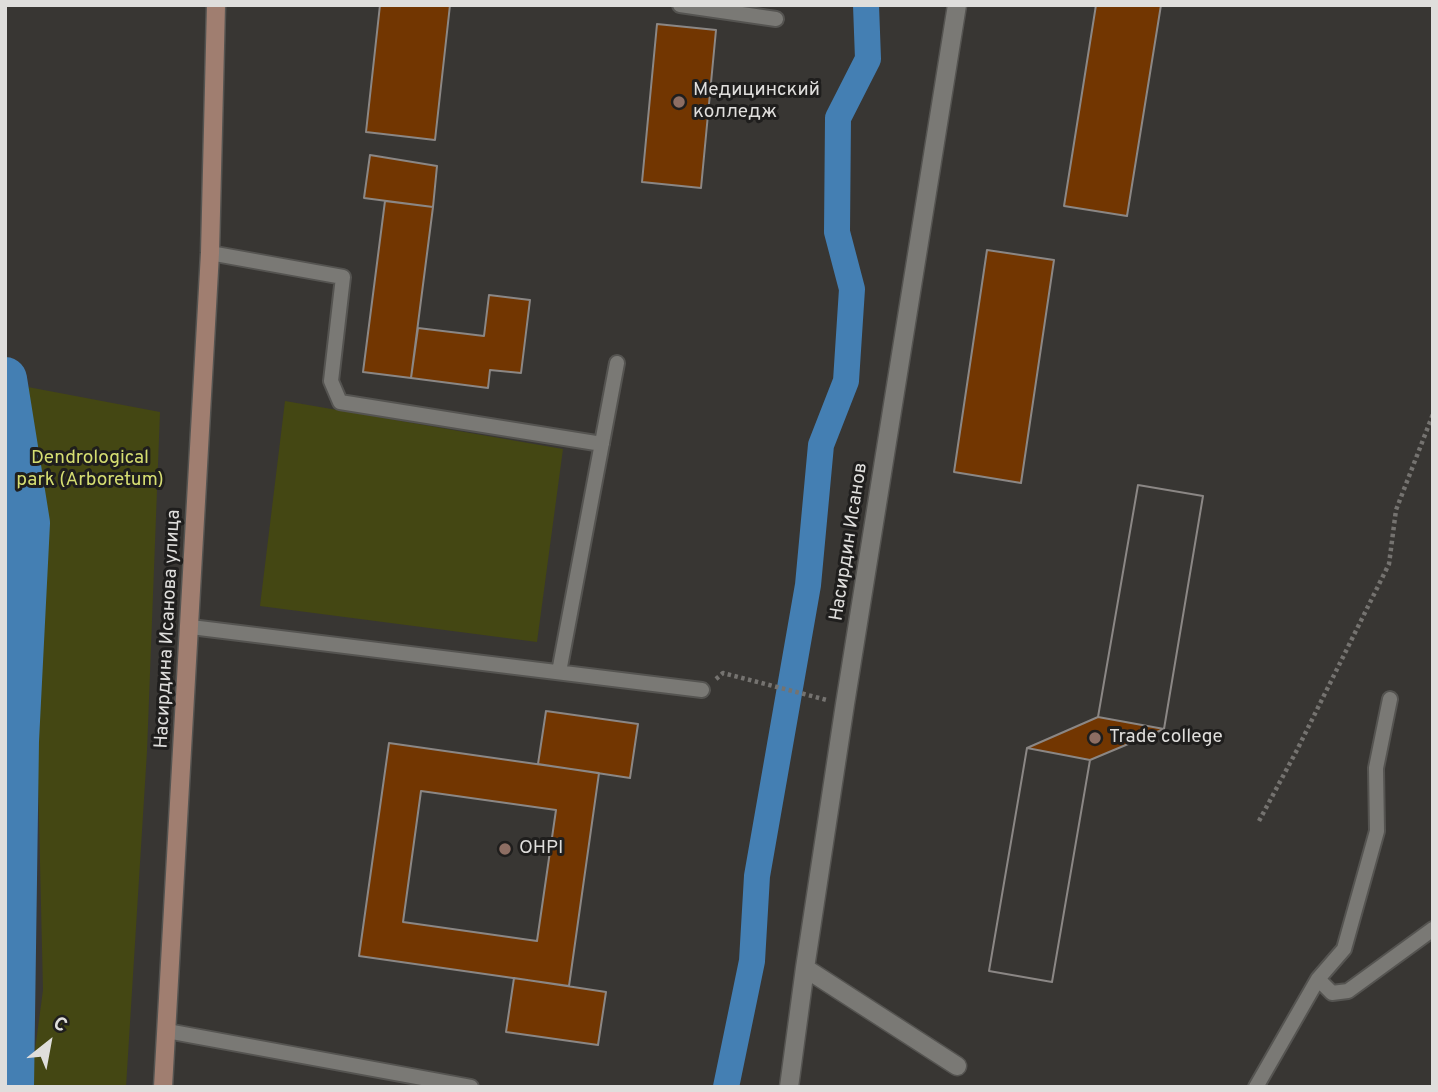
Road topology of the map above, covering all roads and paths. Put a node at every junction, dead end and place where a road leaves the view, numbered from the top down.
1 (216, 5) edge
2 (680, 5) edge
3 (957, 5) edge
4 (776, 19) dead end
5 (210, 253) junction
6 (617, 363) dead end
7 (1433, 414) edge
8 (602, 444) junction
9 (191, 627) junction
10 (559, 672) junction
11 (702, 690) joint
12 (813, 697) dead end
13 (1390, 699) dead end
14 (1259, 821) dead end
15 (1433, 929) edge
16 (805, 968) junction
17 (1318, 979) junction
18 (167, 1031) junction
19 (957, 1066) dead end
20 (163, 1087) edge
21 (471, 1087) edge
22 (789, 1087) edge
23 (1256, 1087) edge

1 - 5 main road, Насирдина Исанова улица
2 - 4 lane
3 - 16 street, Насирдин Исанов
5 - 8 lane
5 - 9 main road, Насирдина Исанова улица
6 - 8 lane
7 - 14 path
8 - 10 lane
9 - 10 lane
9 - 18 main road, Насирдина Исанова улица
10 - 11 lane
11 - 12 path
13 - 17 lane
15 - 17 lane
16 - 19 street
16 - 22 street, Насирдин Исанов
17 - 23 lane
18 - 20 main road, Насирдина Исанова улица
18 - 21 lane

